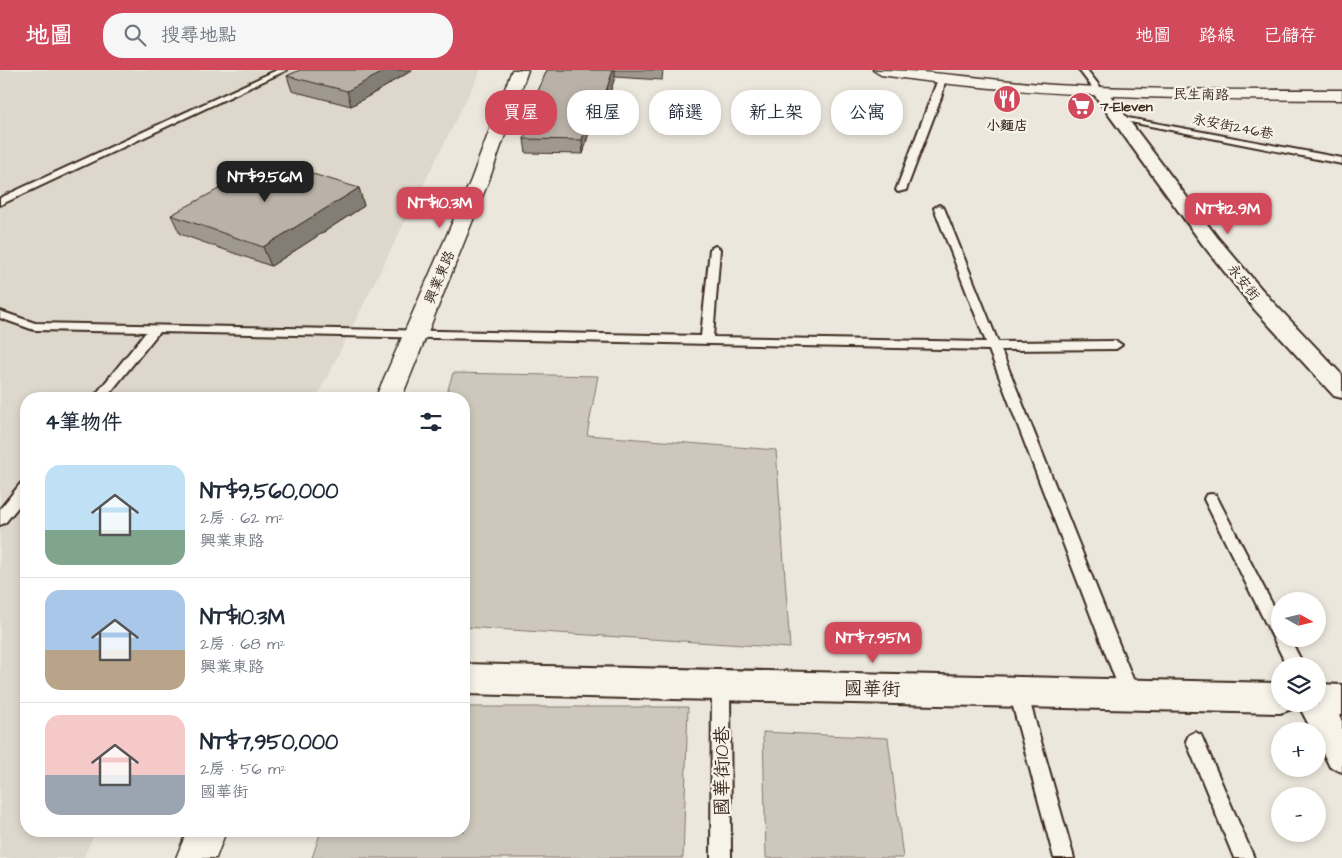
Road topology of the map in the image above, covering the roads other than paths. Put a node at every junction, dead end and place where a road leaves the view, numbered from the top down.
1 (283, 70) edge
2 (520, 70) edge
3 (881, 70) edge
4 (1083, 70) edge
5 (940, 75) edge
6 (1101, 93) junction
7 (1342, 95) edge
8 (1120, 118) junction
9 (1342, 161) edge
10 (901, 190) dead end
11 (0, 202) edge
12 (940, 208) dead end
13 (715, 249) dead end
14 (0, 314) edge
15 (155, 328) junction
16 (416, 333) junction
17 (707, 340) junction
18 (1116, 345) dead end
19 (994, 346) junction
20 (1342, 390) edge
21 (104, 392) edge
22 (391, 392) edge
23 (20, 494) edge
24 (1211, 499) dead end
25 (0, 519) edge
26 (1271, 617) edge
27 (470, 679) edge
28 (721, 684) junction
29 (1018, 692) junction
30 (1130, 694) junction
31 (1271, 698) edge
32 (1326, 699) edge
33 (1342, 700) edge
34 (1319, 712) edge
35 (1195, 741) dead end
36 (1342, 755) edge
37 (205, 837) edge
38 (196, 858) edge
39 (721, 858) edge
40 (1064, 858) edge
41 (1244, 858) edge

1 - 11 lane
2 - 16 street, 興業東路
3 - 5 street, 民生南路
4 - 6 lane, 永安街
5 - 6 street, 民生南路
5 - 10 lane
6 - 7 street, 民生南路
6 - 8 street, 永安街
8 - 9 lane, 永安街246巷
8 - 20 street, 永安街
12 - 19 lane
13 - 17 lane
14 - 15 lane
15 - 16 lane
15 - 21 lane
16 - 17 lane
16 - 22 street, 興業東路
17 - 19 lane
18 - 19 lane
19 - 30 lane
23 - 25 lane
24 - 26 lane
27 - 28 street, 國華街
28 - 29 street, 國華街
28 - 39 lane, 國華街10巷
29 - 30 street, 國華街
29 - 40 lane
30 - 31 street, 國華街
32 - 33 street
34 - 36 street
35 - 41 lane
37 - 38 street

